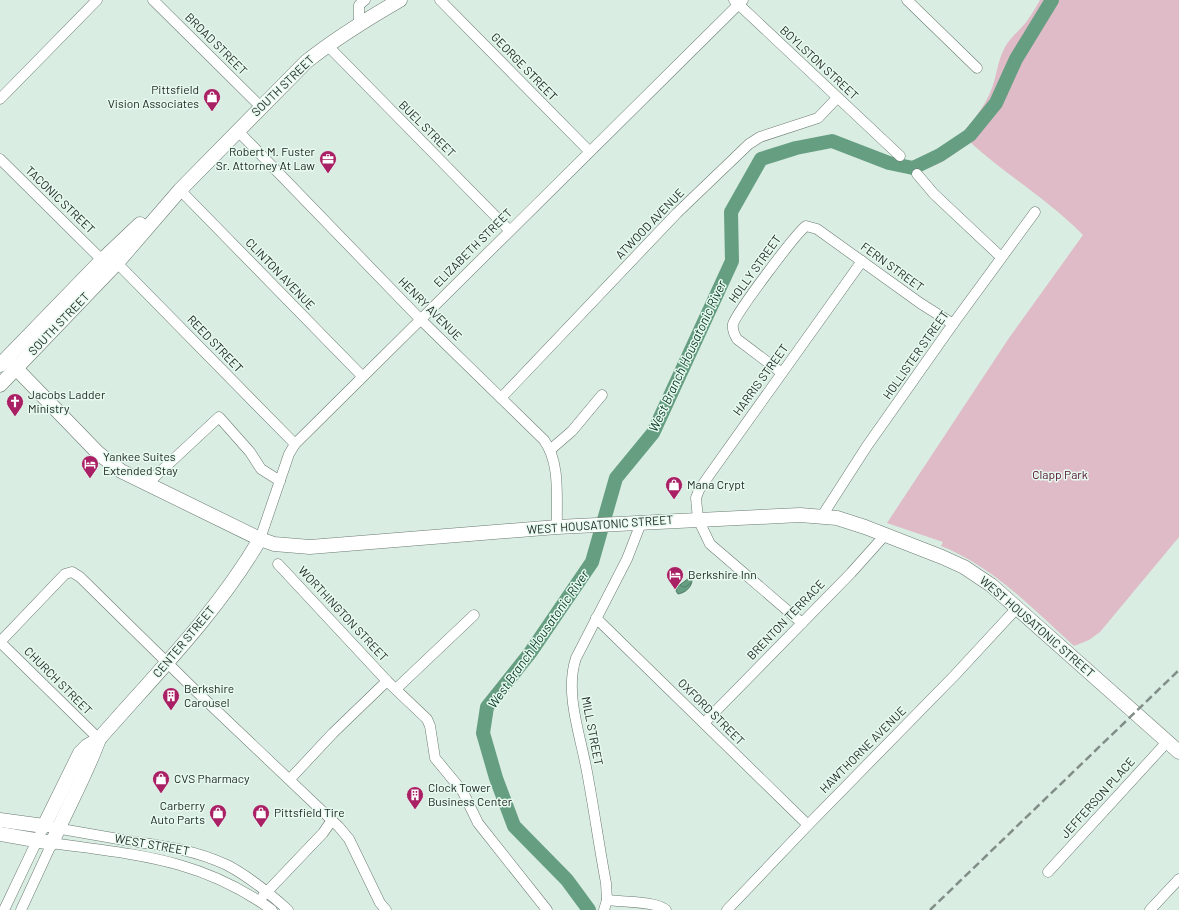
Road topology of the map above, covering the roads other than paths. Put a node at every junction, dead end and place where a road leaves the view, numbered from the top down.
1 (97, 0) edge
2 (153, 0) edge
3 (365, 0) edge
4 (400, 0) edge
5 (440, 0) edge
6 (907, 0) edge
7 (739, 1) edge
8 (359, 24) junction
9 (327, 45) junction
10 (977, 68) dead end
11 (837, 98) junction
12 (0, 99) edge
13 (261, 107) junction
14 (238, 131) junction
15 (589, 151) junction
16 (900, 156) dead end
17 (0, 159) edge
18 (917, 174) dead end
19 (180, 190) junction
20 (1035, 212) dead end
21 (817, 229) joint
22 (509, 230) junction
23 (1001, 256) junction
24 (102, 260) junction
25 (862, 261) junction
26 (117, 263) junction
27 (420, 318) junction
28 (953, 324) junction
29 (6, 361) edge
30 (782, 373) junction
31 (362, 376) junction
32 (0, 384) edge
33 (602, 395) dead end
34 (501, 398) junction
35 (295, 444) junction
36 (550, 450) junction
37 (280, 481) junction
38 (147, 484) junction
39 (822, 516) junction
40 (698, 519) junction
41 (636, 523) junction
42 (557, 527) junction
43 (885, 535) junction
44 (260, 539) junction
45 (278, 564) dead end
46 (1017, 608) junction
47 (474, 615) dead end
48 (596, 618) junction
49 (802, 623) junction
50 (0, 642) edge
51 (167, 661) junction
52 (387, 681) junction
53 (396, 689) junction
54 (704, 723) junction
55 (98, 739) junction
56 (1168, 742) junction
57 (1179, 752) edge
58 (290, 779) junction
59 (0, 820) edge
60 (332, 820) junction
61 (808, 825) junction
62 (44, 826) junction
63 (58, 828) junction
64 (0, 834) edge
65 (37, 840) junction
66 (52, 843) junction
67 (1048, 872) dead end
68 (1179, 879) edge
69 (267, 892) junction
70 (607, 900) junction
71 (259, 901) junction
72 (4, 910) edge
73 (21, 910) edge
74 (272, 910) edge
75 (288, 910) edge
76 (386, 910) edge
77 (547, 910) edge
78 (604, 910) edge
79 (666, 910) edge
80 (727, 910) edge
81 (1150, 910) edge

1 - 12 street
2 - 13 street, BROAD STREET
3 - 8 street
4 - 8 highway, SOUTH STREET
5 - 15 street, GEORGE STREET
6 - 10 street
7 - 11 street, BOYLSTON STREET
7 - 15 street, ELIZABETH STREET
8 - 9 highway, SOUTH STREET
9 - 13 highway, SOUTH STREET
9 - 22 street, BUEL STREET
11 - 16 street, BOYLSTON STREET
11 - 34 street, ATWOOD AVENUE
13 - 14 highway, SOUTH STREET
14 - 19 highway, SOUTH STREET
14 - 27 street, HENRY AVENUE
15 - 22 street, ELIZABETH STREET
17 - 24 street, TACONIC STREET
18 - 23 street
19 - 24 highway, SOUTH STREET
19 - 26 highway, SOUTH STREET
19 - 31 street, CLINTON AVENUE
20 - 23 street, HOLLISTER STREET
21 - 25 street, FERN STREET
21 - 30 street, HOLLY STREET
22 - 27 street, ELIZABETH STREET
23 - 28 street, HOLLISTER STREET
24 - 29 highway, SOUTH STREET
25 - 28 street, FERN STREET
25 - 30 street, HARRIS STREET
26 - 29 highway, SOUTH STREET
26 - 35 street, REED STREET
27 - 31 street, ELIZABETH STREET
27 - 34 street, HENRY AVENUE
28 - 39 street, HOLLISTER STREET
29 - 32 highway, SOUTH STREET
29 - 38 highway, WEST HOUSATONIC STREET
30 - 40 street, HARRIS STREET
31 - 35 street, ELIZABETH STREET
33 - 36 street
34 - 36 street, HENRY AVENUE
35 - 37 street, ELIZABETH STREET
36 - 42 street, HENRY AVENUE
37 - 38 street
37 - 44 street, ELIZABETH STREET
38 - 44 highway, WEST HOUSATONIC STREET
39 - 40 highway, WEST HOUSATONIC STREET
39 - 43 highway, WEST HOUSATONIC STREET
40 - 41 highway, WEST HOUSATONIC STREET
40 - 49 street
41 - 42 highway, WEST HOUSATONIC STREET
41 - 48 street, MILL STREET
42 - 44 highway, WEST HOUSATONIC STREET
43 - 46 highway, WEST HOUSATONIC STREET
43 - 49 street, BRENTON TERRACE
44 - 51 highway, CENTER STREET
45 - 52 street, WORTHINGTON STREET
46 - 56 highway, WEST HOUSATONIC STREET
46 - 61 street, HAWTHORNE AVENUE
47 - 53 street
48 - 54 street, OXFORD STREET
48 - 70 street, MILL STREET
49 - 54 street, BRENTON TERRACE
50 - 51 street
50 - 55 street, CHURCH STREET
51 - 55 highway, CENTER STREET
51 - 58 street
52 - 53 street, WORTHINGTON STREET
52 - 58 street
53 - 77 street, WORTHINGTON STREET
54 - 61 street, OXFORD STREET
55 - 62 highway, CENTER STREET
55 - 63 highway, CENTER STREET
56 - 57 highway, WEST HOUSATONIC STREET
56 - 67 street, JEFFERSON PLACE
58 - 60 street
59 - 62 highway, WEST STREET
60 - 69 street
60 - 76 street
61 - 80 street, HAWTHORNE AVENUE
62 - 63 street, WEST STREET
62 - 65 street, CENTER STREET
63 - 66 highway, CENTER STREET
63 - 69 street, WEST STREET
64 - 65 highway, WEST STREET
65 - 66 highway, WEST STREET
65 - 72 street, CENTER STREET
66 - 71 street, WEST STREET
66 - 73 street, CENTER STREET
68 - 81 street
69 - 71 street
69 - 75 street, WEST STREET
70 - 78 street, MILL STREET
70 - 79 street
71 - 74 street, WEST STREET

